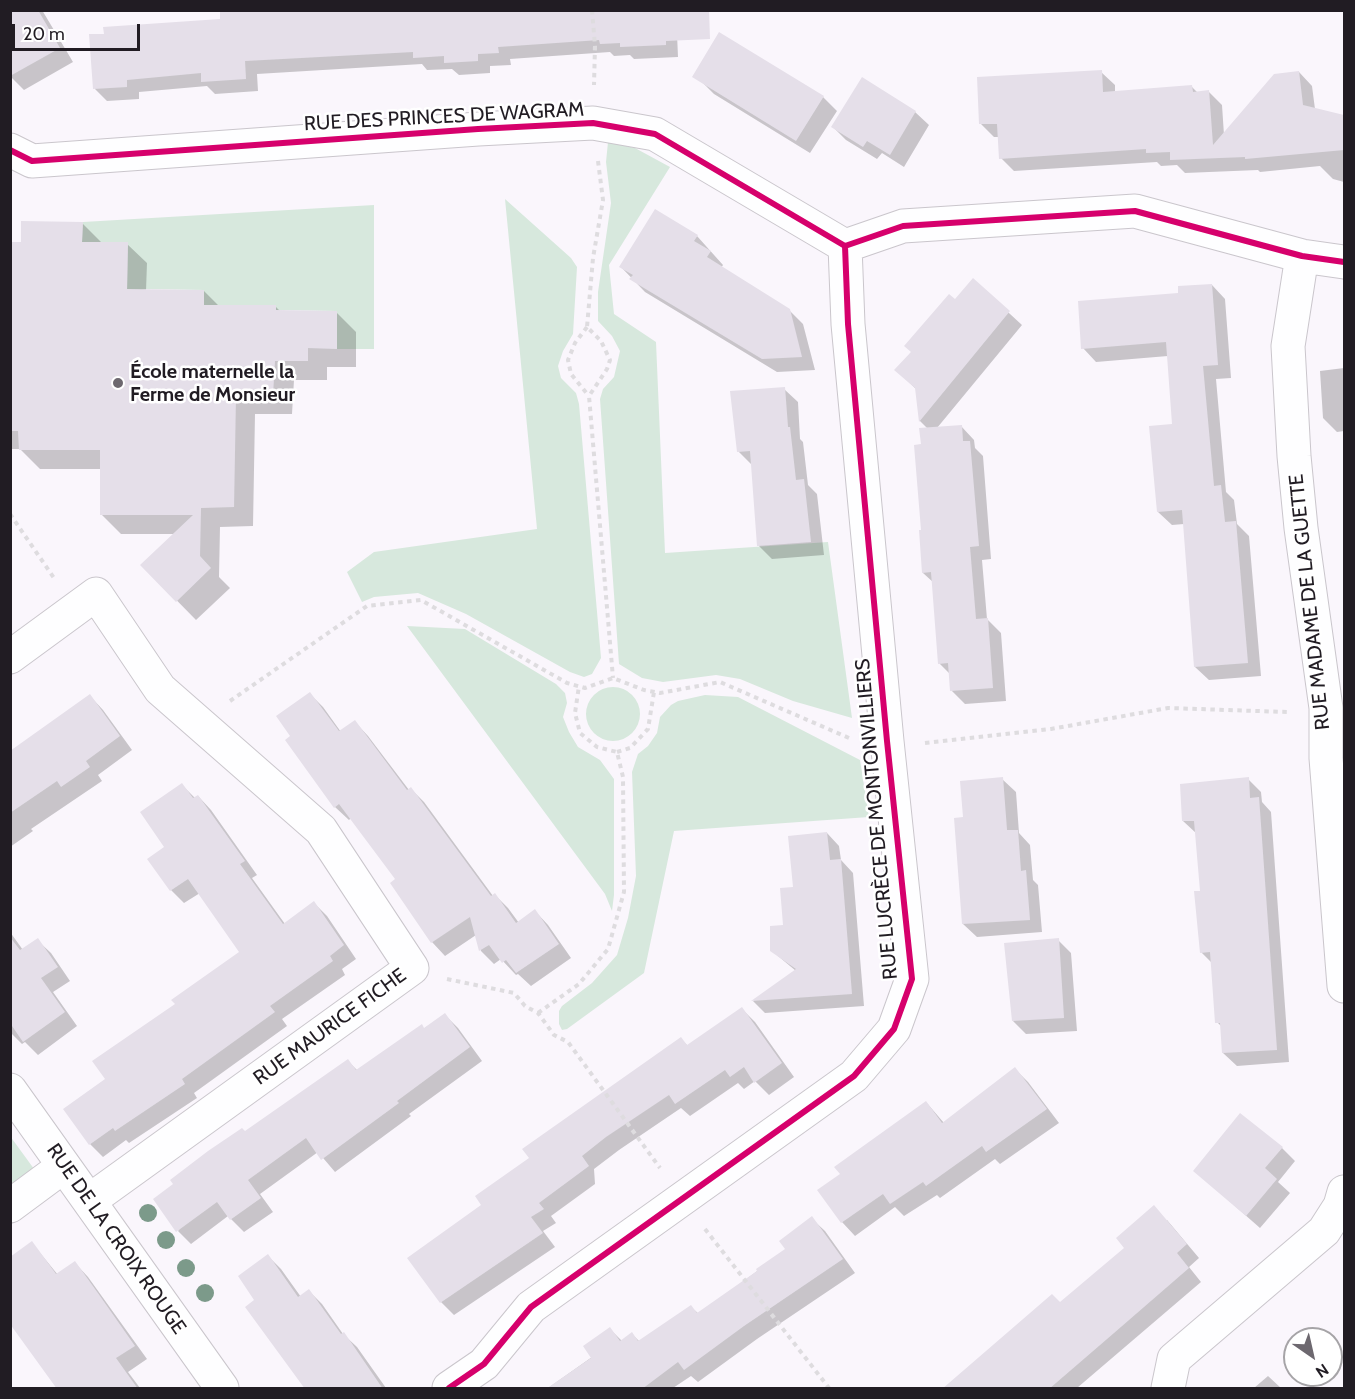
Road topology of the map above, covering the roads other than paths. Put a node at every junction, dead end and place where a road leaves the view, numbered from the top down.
1 (10, 150) edge
2 (845, 246) junction
3 (1302, 256) junction
4 (1344, 262) edge
5 (10, 657) edge
6 (1344, 986) edge
7 (10, 1090) edge
8 (64, 1167) junction
9 (1344, 1192) edge
10 (89, 1201) junction
11 (10, 1206) edge
12 (222, 1389) edge
13 (449, 1389) edge
14 (1168, 1389) edge

1 - 2 street, RUE DES PRINCES DE WAGRAM
2 - 3 street
2 - 13 street, RUE LUCRÈCE DE MONTONVILLIERS
3 - 4 street
3 - 6 street, RUE MADAME DE LA GUETTE
5 - 10 street, RUE MAURICE FICHE
7 - 8 street, RUE DE LA CROIX ROUGE
8 - 10 street, RUE DE LA CROIX ROUGE
8 - 11 street
9 - 14 street
10 - 12 street, RUE DE LA CROIX ROUGE

